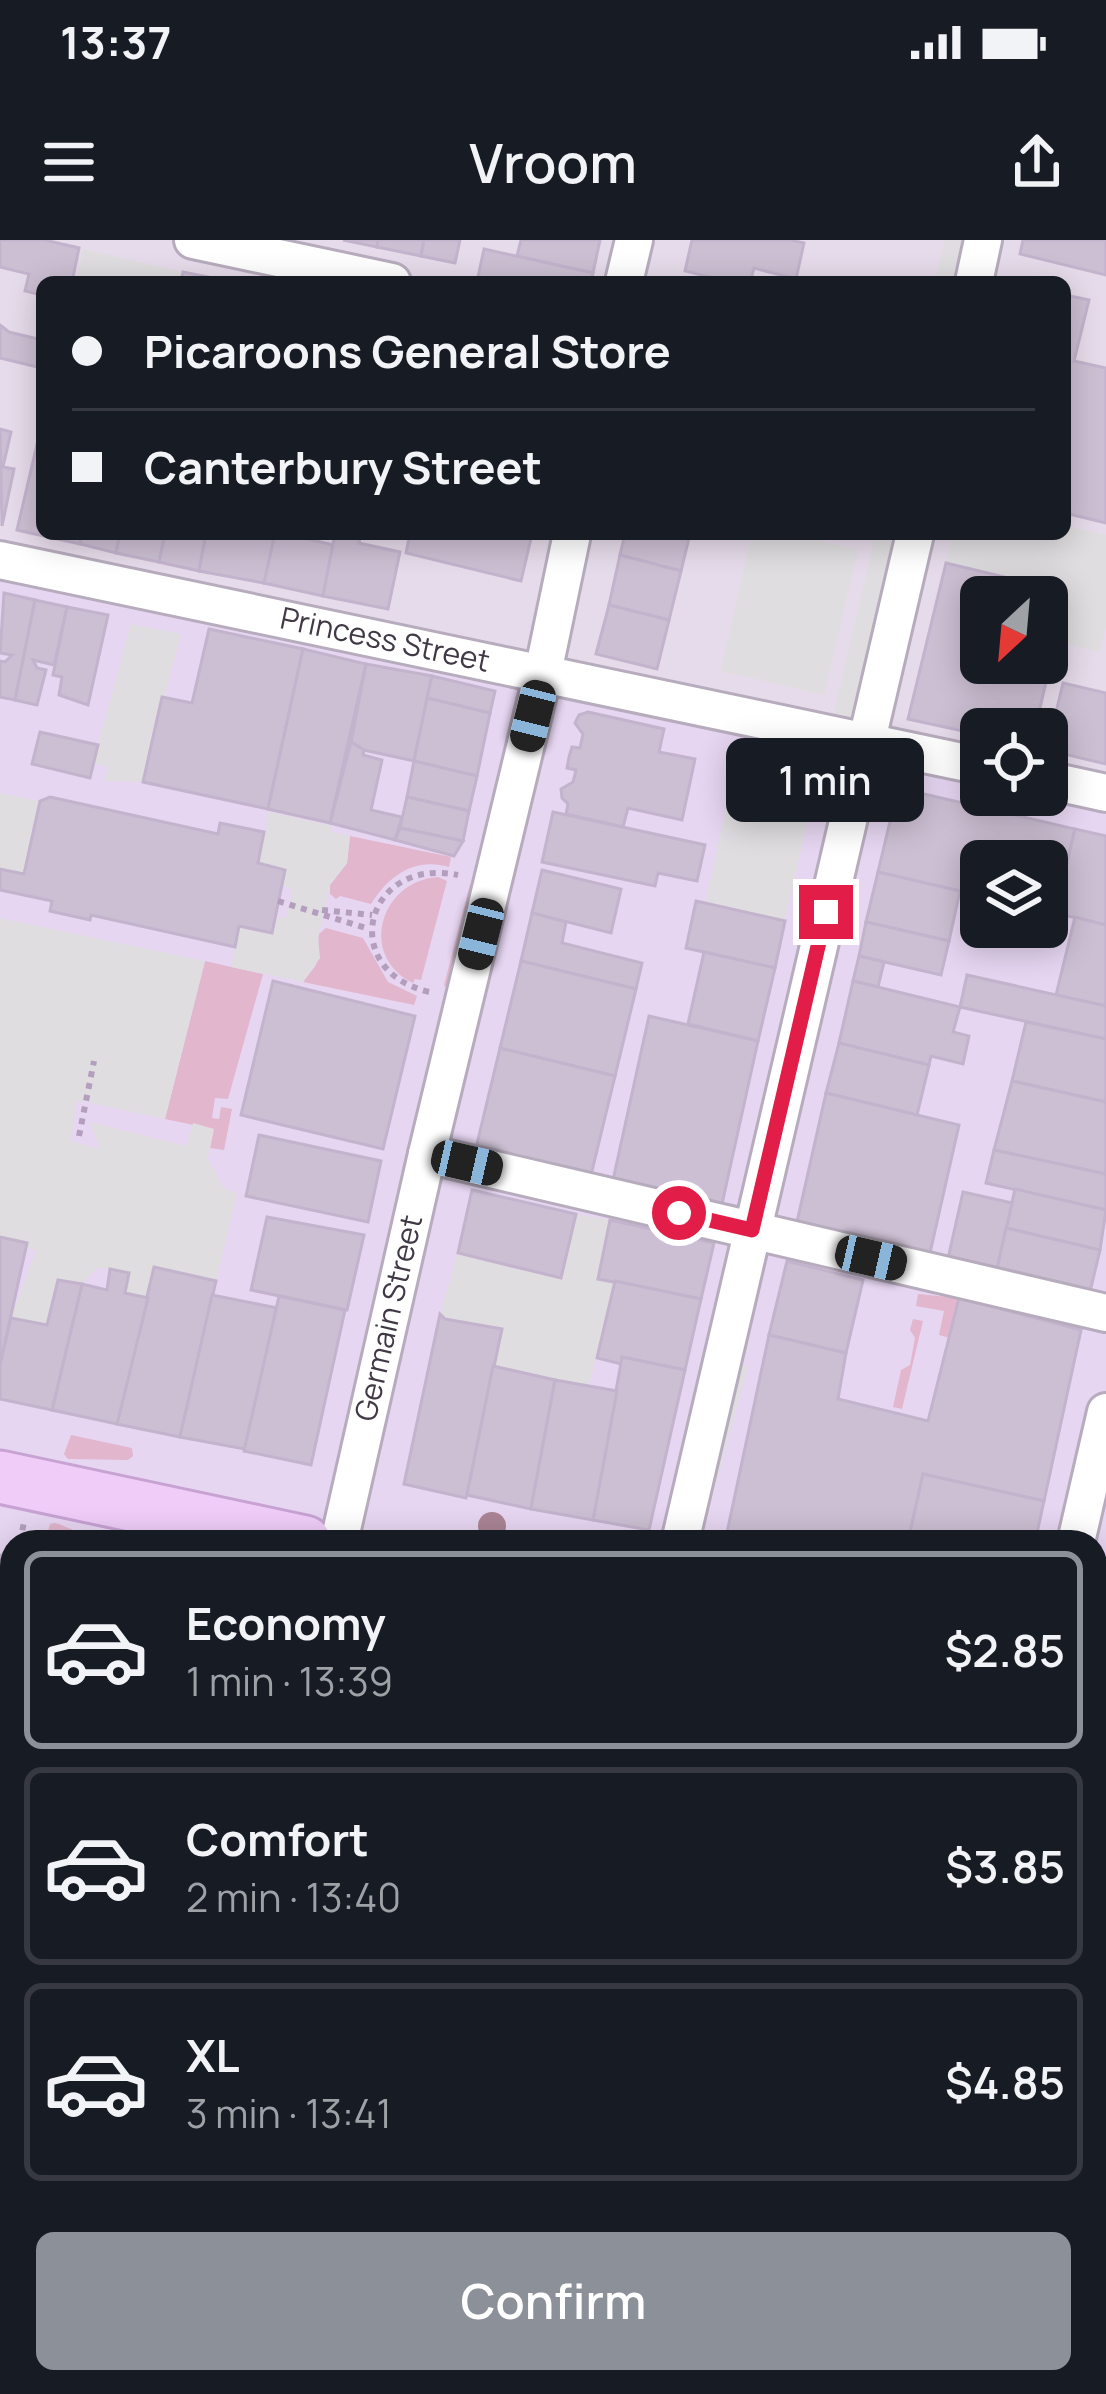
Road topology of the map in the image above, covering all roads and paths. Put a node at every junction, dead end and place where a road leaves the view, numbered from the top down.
1 (194, 240) edge
2 (634, 240) edge
3 (983, 240) edge
4 (364, 276) edge
5 (625, 276) edge
6 (975, 276) edge
7 (571, 540) edge
8 (914, 540) edge
9 (0, 560) edge
10 (543, 673) junction
11 (866, 742) junction
12 (960, 762) edge
13 (1068, 785) edge
14 (1106, 793) edge
15 (458, 875) dead end
16 (278, 901) dead end
17 (318, 910) junction
18 (373, 915) junction
19 (369, 929) junction
20 (430, 992) dead end
21 (94, 1061) dead end
22 (80, 1136) dead end
23 (427, 1154) junction
24 (752, 1230) junction
25 (1106, 1313) edge
26 (1106, 1412) edge
27 (0, 1477) edge
28 (249, 1530) edge
29 (342, 1530) edge
30 (683, 1530) edge
31 (1079, 1530) edge

1 - 4 street
2 - 5 street
3 - 6 street
7 - 10 street, Germain Street
8 - 11 street
9 - 10 street, Princess Street
10 - 11 street, Princess Street
10 - 23 street, Germain Street
11 - 12 street, Princess Street
11 - 24 street
13 - 14 street
15 - 18 path
16 - 17 path
17 - 18 path
17 - 19 path
18 - 19 path
19 - 20 path
21 - 22 path
23 - 24 street
23 - 29 street, Germain Street
24 - 25 street
24 - 30 street
26 - 31 street
27 - 28 street

